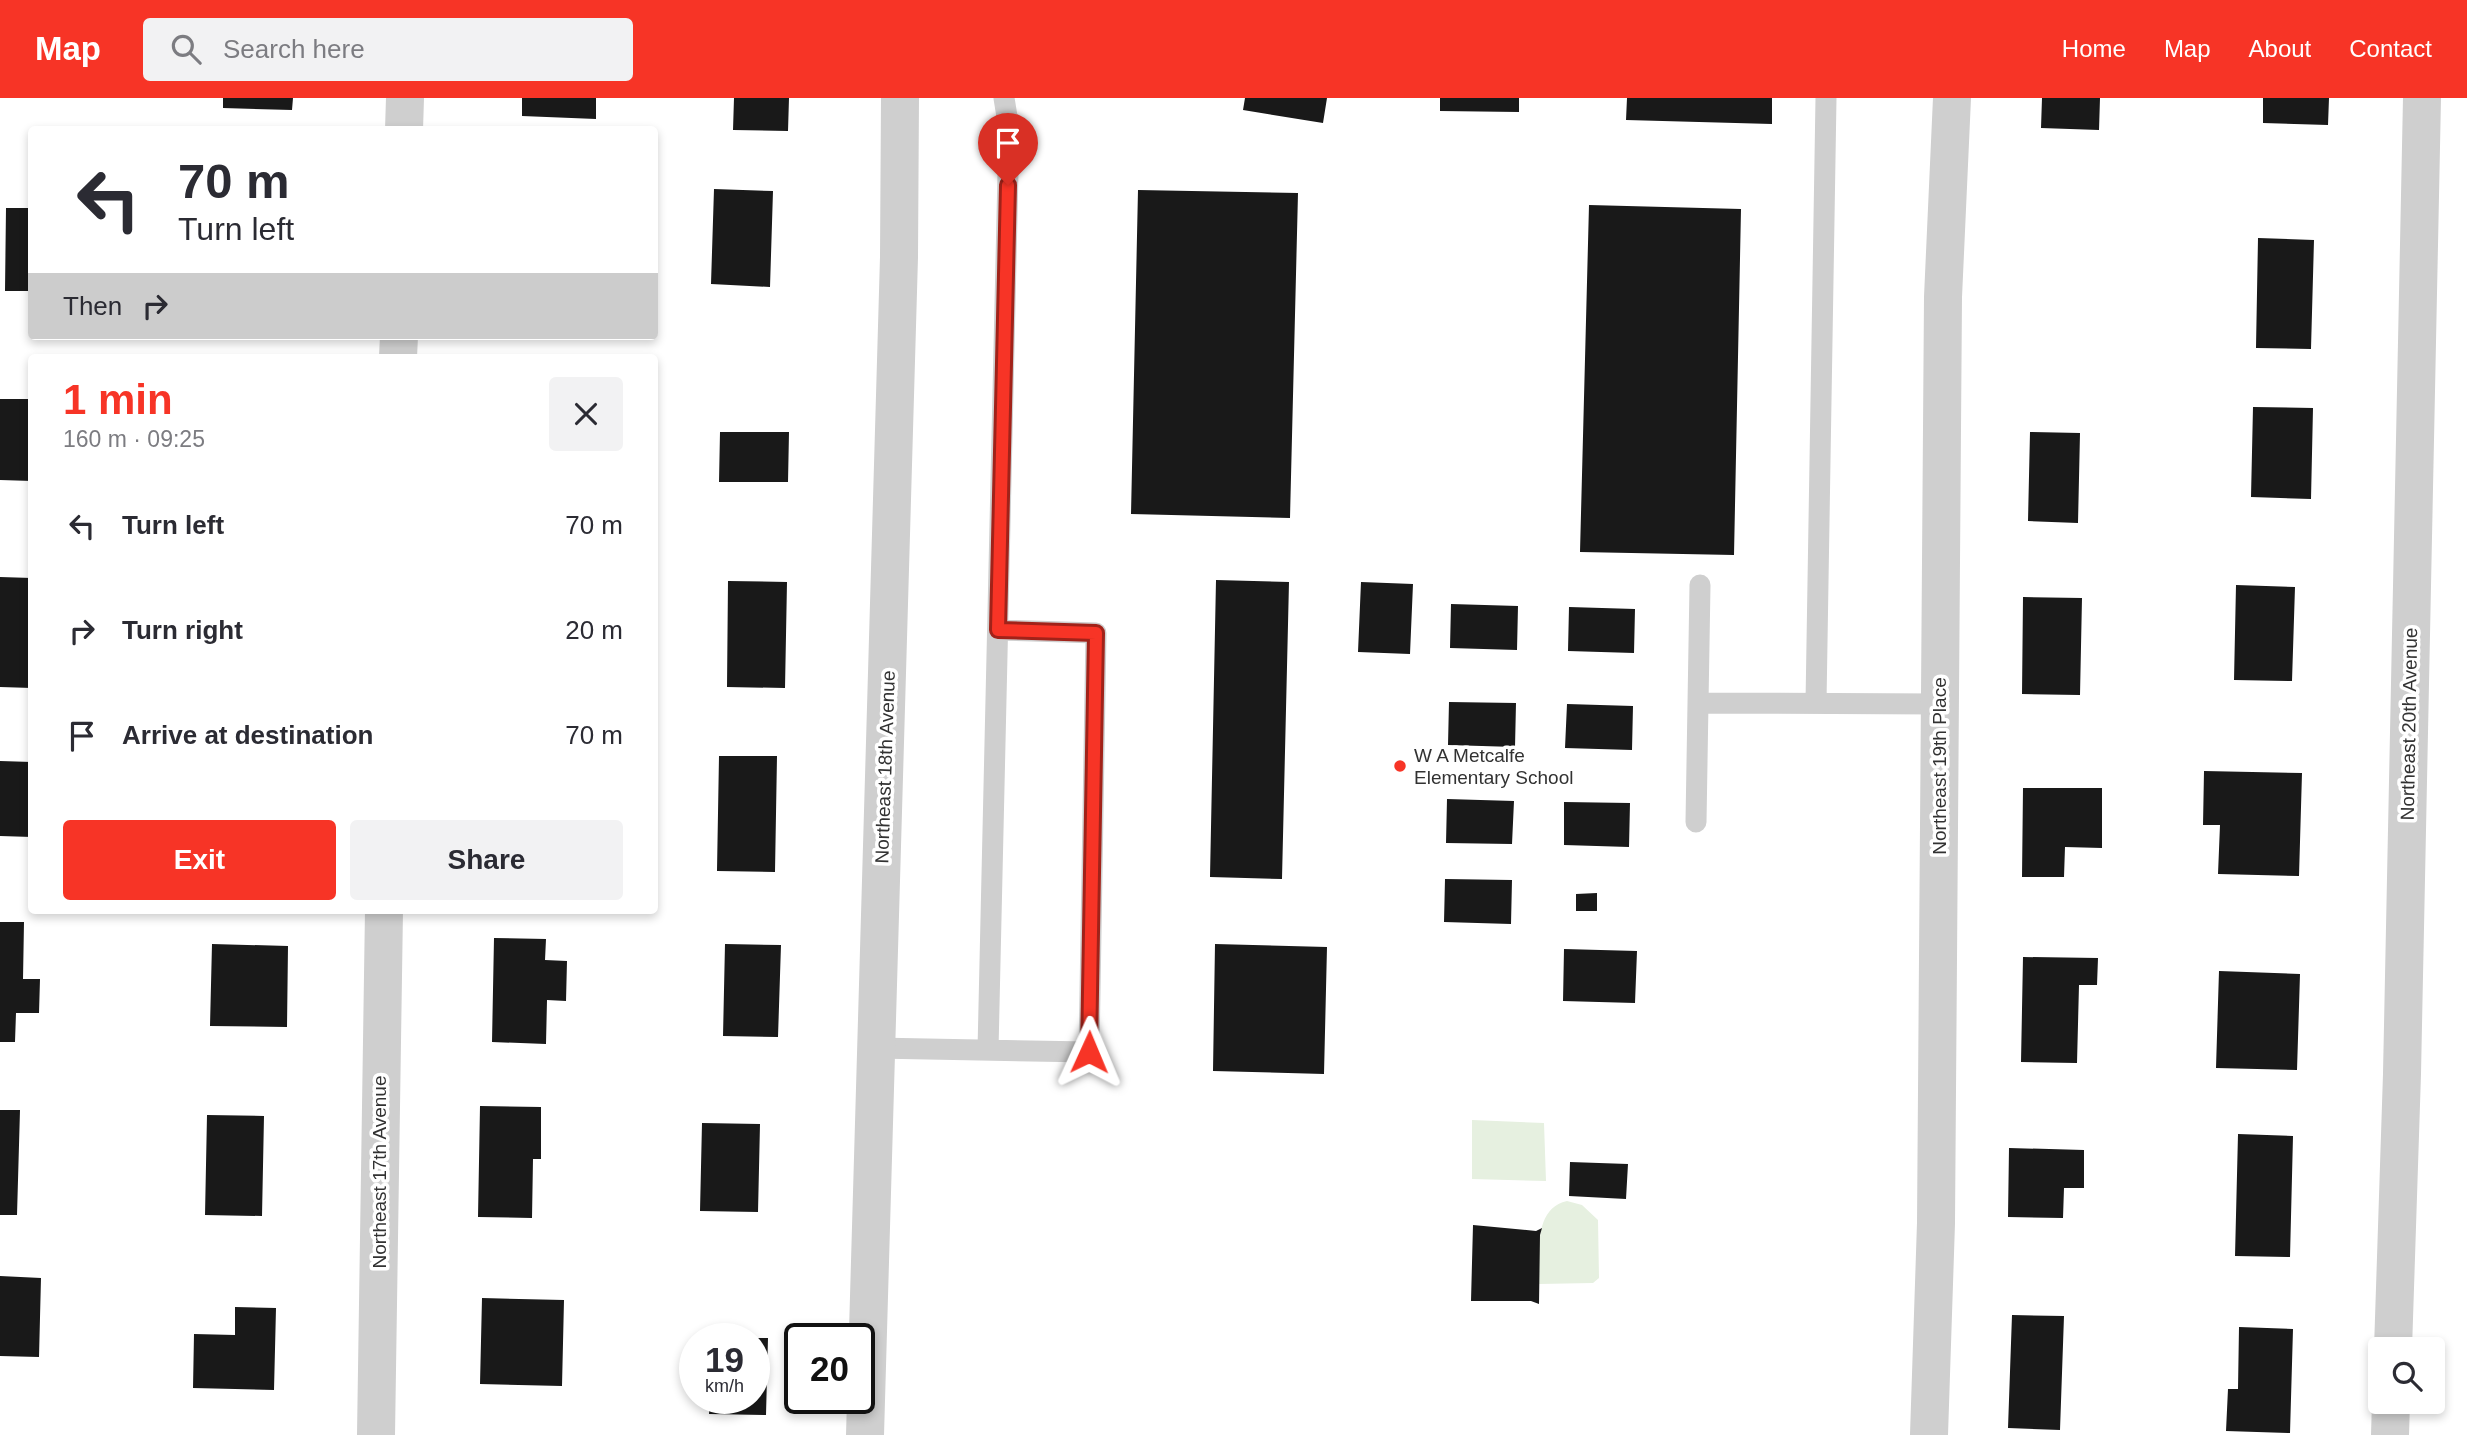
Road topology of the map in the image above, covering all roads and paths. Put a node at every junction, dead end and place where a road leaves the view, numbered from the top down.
1 (405, 98) edge
2 (900, 98) edge
3 (1004, 98) edge
4 (1826, 98) edge
5 (1952, 98) edge
6 (2422, 98) edge
7 (404, 126) edge
8 (1700, 585) dead end
9 (998, 630) junction
10 (1698, 703) junction
11 (1816, 704) junction
12 (1940, 705) junction
13 (1696, 822) dead end
14 (384, 914) edge
15 (876, 1048) junction
16 (988, 1050) junction
17 (2393, 1337) edge
18 (2391, 1414) edge
19 (376, 1435) edge
20 (865, 1435) edge
21 (1929, 1435) edge
22 (2390, 1435) edge

1 - 7 street
2 - 15 street, Northeast 18th Avenue
3 - 9 lane
4 - 11 lane
5 - 12 street, Northeast 19th Place
6 - 17 street, Northeast 20th Avenue
8 - 10 lane
9 - 16 lane
9 - 16 lane
10 - 11 lane
10 - 13 lane
11 - 12 lane
12 - 21 street, Northeast 19th Place
14 - 19 street, Northeast 17th Avenue
15 - 16 lane
15 - 20 street, Northeast 18th Avenue
18 - 22 street

